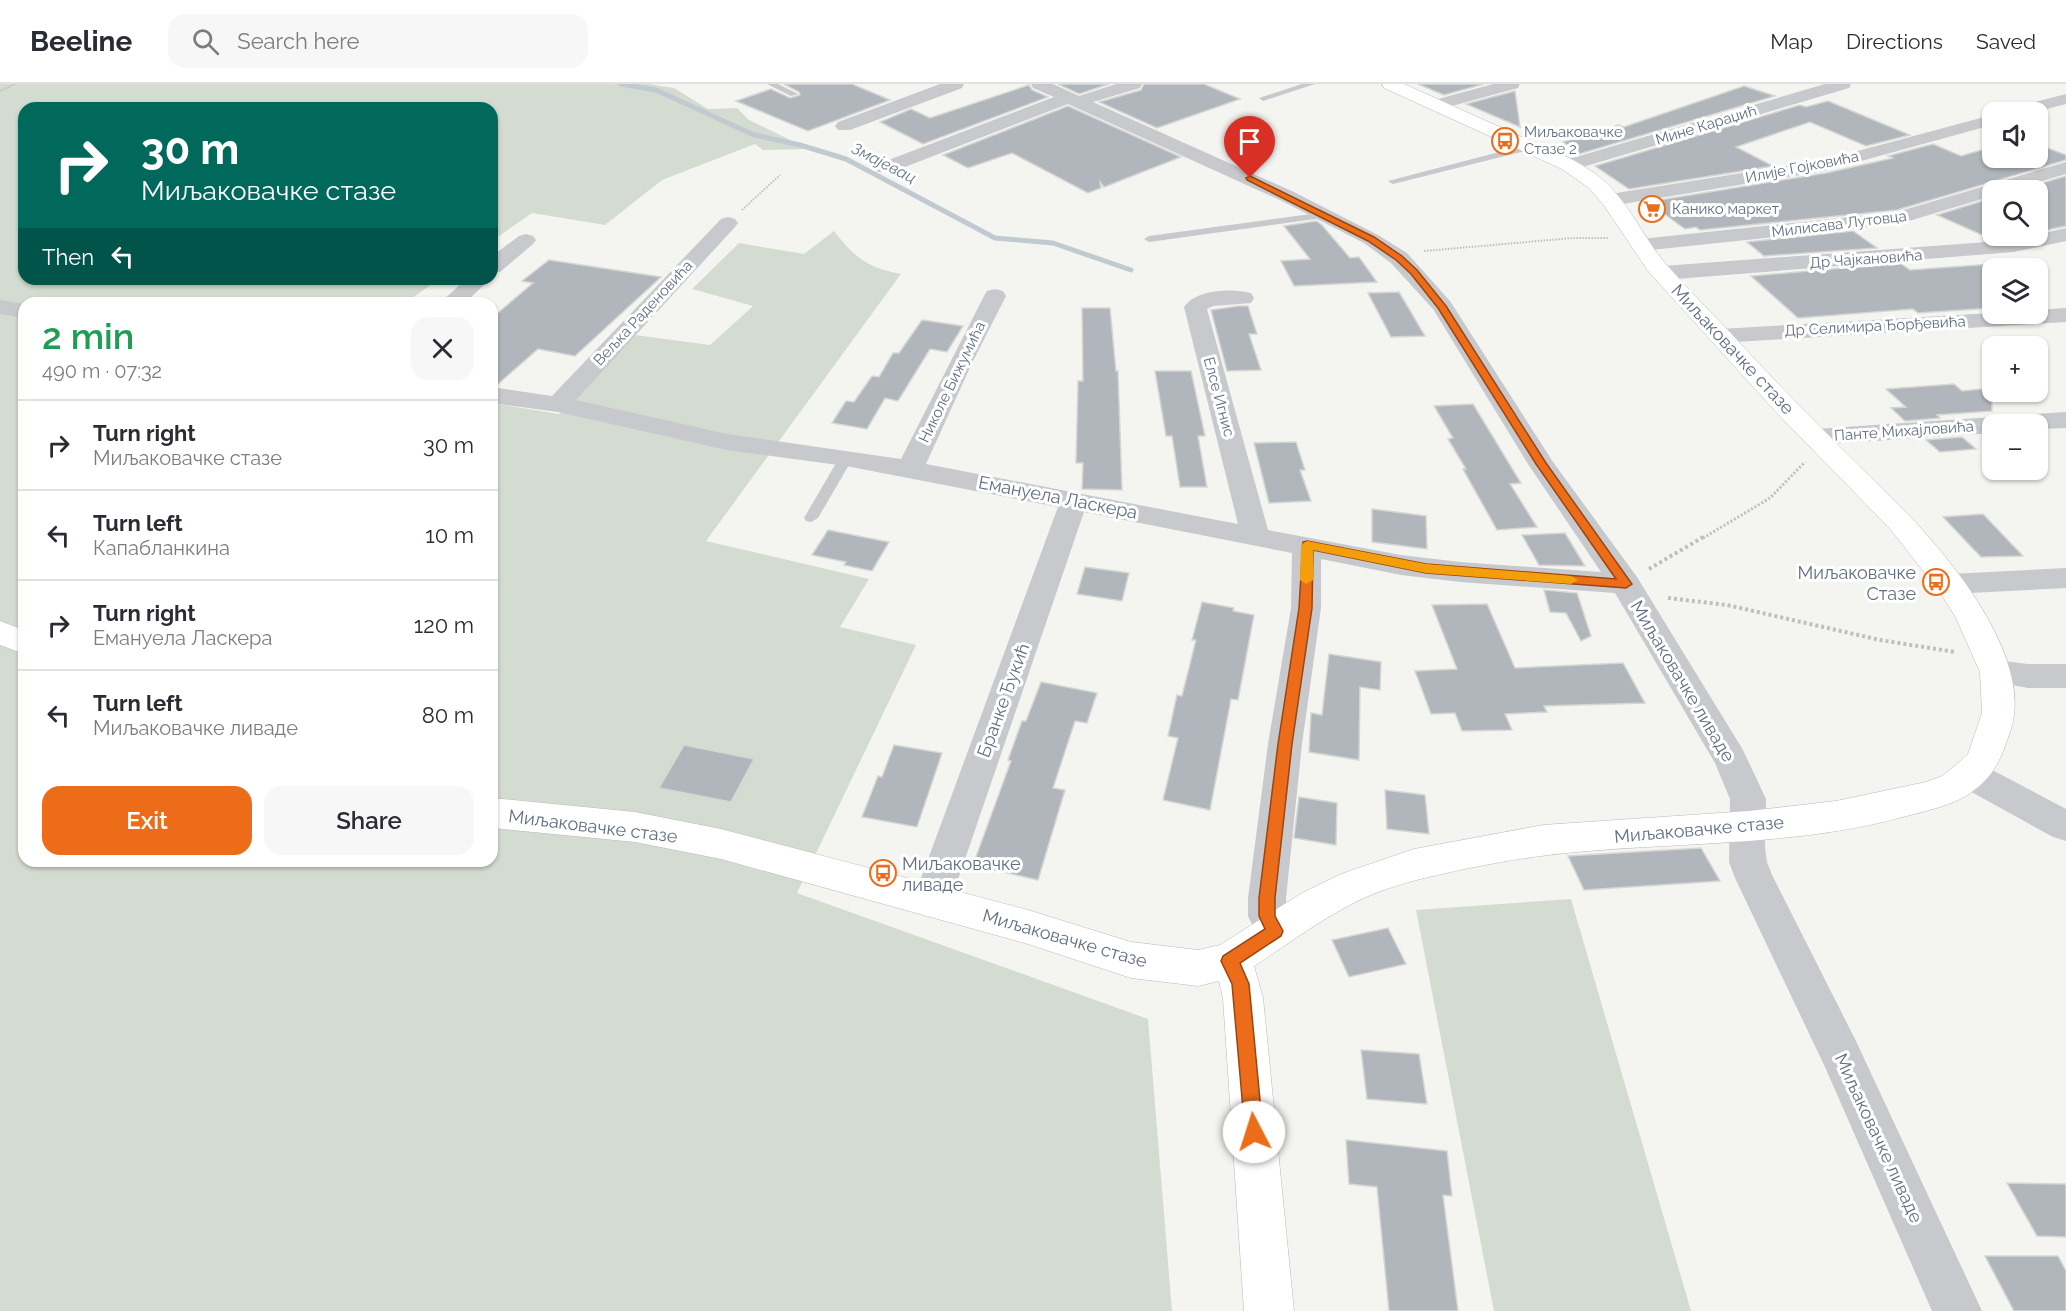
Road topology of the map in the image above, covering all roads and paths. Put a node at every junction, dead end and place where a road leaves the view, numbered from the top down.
1 (15, 84) edge
2 (771, 84) edge
3 (956, 84) edge
4 (1039, 84) edge
5 (1134, 84) edge
6 (1311, 84) edge
7 (1390, 84) edge
8 (1512, 84) edge
9 (1843, 84) edge
10 (0, 91) edge
11 (794, 94) dead end
12 (1263, 98) dead end
13 (1074, 99) junction
14 (2066, 99) edge
15 (2048, 104) edge
16 (1437, 105) junction
17 (1982, 123) edge
18 (844, 126) dead end
19 (1530, 147) junction
20 (1569, 165) junction
21 (885, 168) dead end
22 (2066, 168) edge
23 (780, 175) dead end
24 (1393, 181) dead end
25 (1610, 200) junction
26 (1326, 215) junction
27 (728, 223) joint
28 (2066, 234) edge
29 (1149, 239) dead end
30 (526, 240) dead end
31 (1639, 242) junction
32 (1393, 254) junction
33 (498, 262) edge
34 (1663, 273) junction
35 (471, 285) edge
36 (995, 296) dead end
37 (458, 297) edge
38 (1243, 298) dead end
39 (0, 307) edge
40 (18, 310) edge
41 (2066, 315) edge
42 (1720, 336) junction
43 (498, 395) edge
44 (558, 404) junction
45 (2066, 420) edge
46 (2048, 421) edge
47 (1982, 426) edge
48 (1823, 444) junction
49 (846, 458) junction
50 (910, 470) junction
51 (1074, 500) junction
52 (812, 518) dead end
53 (1255, 535) junction
54 (1307, 545) junction
55 (2066, 578) edge
56 (1950, 584) junction
57 (1628, 589) junction
58 (0, 632) edge
59 (18, 640) edge
60 (1993, 664) junction
61 (2066, 676) edge
62 (1969, 774) junction
63 (498, 814) edge
64 (1749, 826) junction
65 (2066, 826) edge
66 (932, 900) junction
67 (1275, 931) junction
68 (1229, 961) junction
69 (1269, 1311) edge
70 (1957, 1311) edge

1 - 10 path
2 - 11 lane
3 - 18 street
4 - 13 street, Миљаковачке ливаде
5 - 13 street
6 - 12 lane
7 - 16 street, Миљаковачке стазе
8 - 16 street
9 - 20 street, Мине Караџић
13 - 21 street
13 - 26 street, Миљаковачке ливаде
14 - 15 street
16 - 19 street, Миљаковачке стазе
17 - 25 street, Илије Гојковића
19 - 20 street, Миљаковачке стазе
19 - 24 lane
20 - 25 street, Миљаковачке стазе
22 - 31 street, Милисава Лутовца
23 - 27 path
25 - 31 street, Миљаковачке стазе
26 - 29 lane
26 - 32 street, Миљаковачке ливаде
27 - 44 street, Вељка Раденовића
28 - 34 street, Др Чајкановића
30 - 33 street
31 - 32 path
31 - 34 street, Миљаковачке стазе
32 - 57 street, Миљаковачке ливаде
34 - 42 street, Миљаковачке стазе
35 - 37 street
36 - 50 street, Николе Бижумића
38 - 53 street, Елсе Игнис
39 - 40 street
41 - 42 street, Др Селимира Ђорђевића
42 - 48 street, Миљаковачке стазе
43 - 44 street, Емануела Ласкера
44 - 49 street, Емануела Ласкера
45 - 46 street, Панте Михајловића
47 - 48 street, Панте Михајловића
48 - 56 street, Миљаковачке стазе
48 - 57 path
49 - 50 street, Емануела Ласкера
49 - 52 lane
50 - 51 street, Емануела Ласкера
51 - 53 street, Емануела Ласкера
51 - 66 street, Бранке Ђукић
53 - 54 street, Емануела Ласкера
54 - 57 street, Емануела Ласкера
54 - 67 street
55 - 56 street
56 - 60 street, Миљаковачке стазе
57 - 60 path
57 - 64 street, Миљаковачке ливаде
58 - 59 street
60 - 61 street
60 - 62 street, Миљаковачке стазе
62 - 64 street, Миљаковачке стазе
62 - 65 street
63 - 66 street, Миљаковачке стазе
64 - 67 street, Миљаковачке стазе
64 - 70 street, Миљаковачке ливаде
66 - 68 street, Миљаковачке стазе
67 - 68 street, Миљаковачке стазе
68 - 69 street

